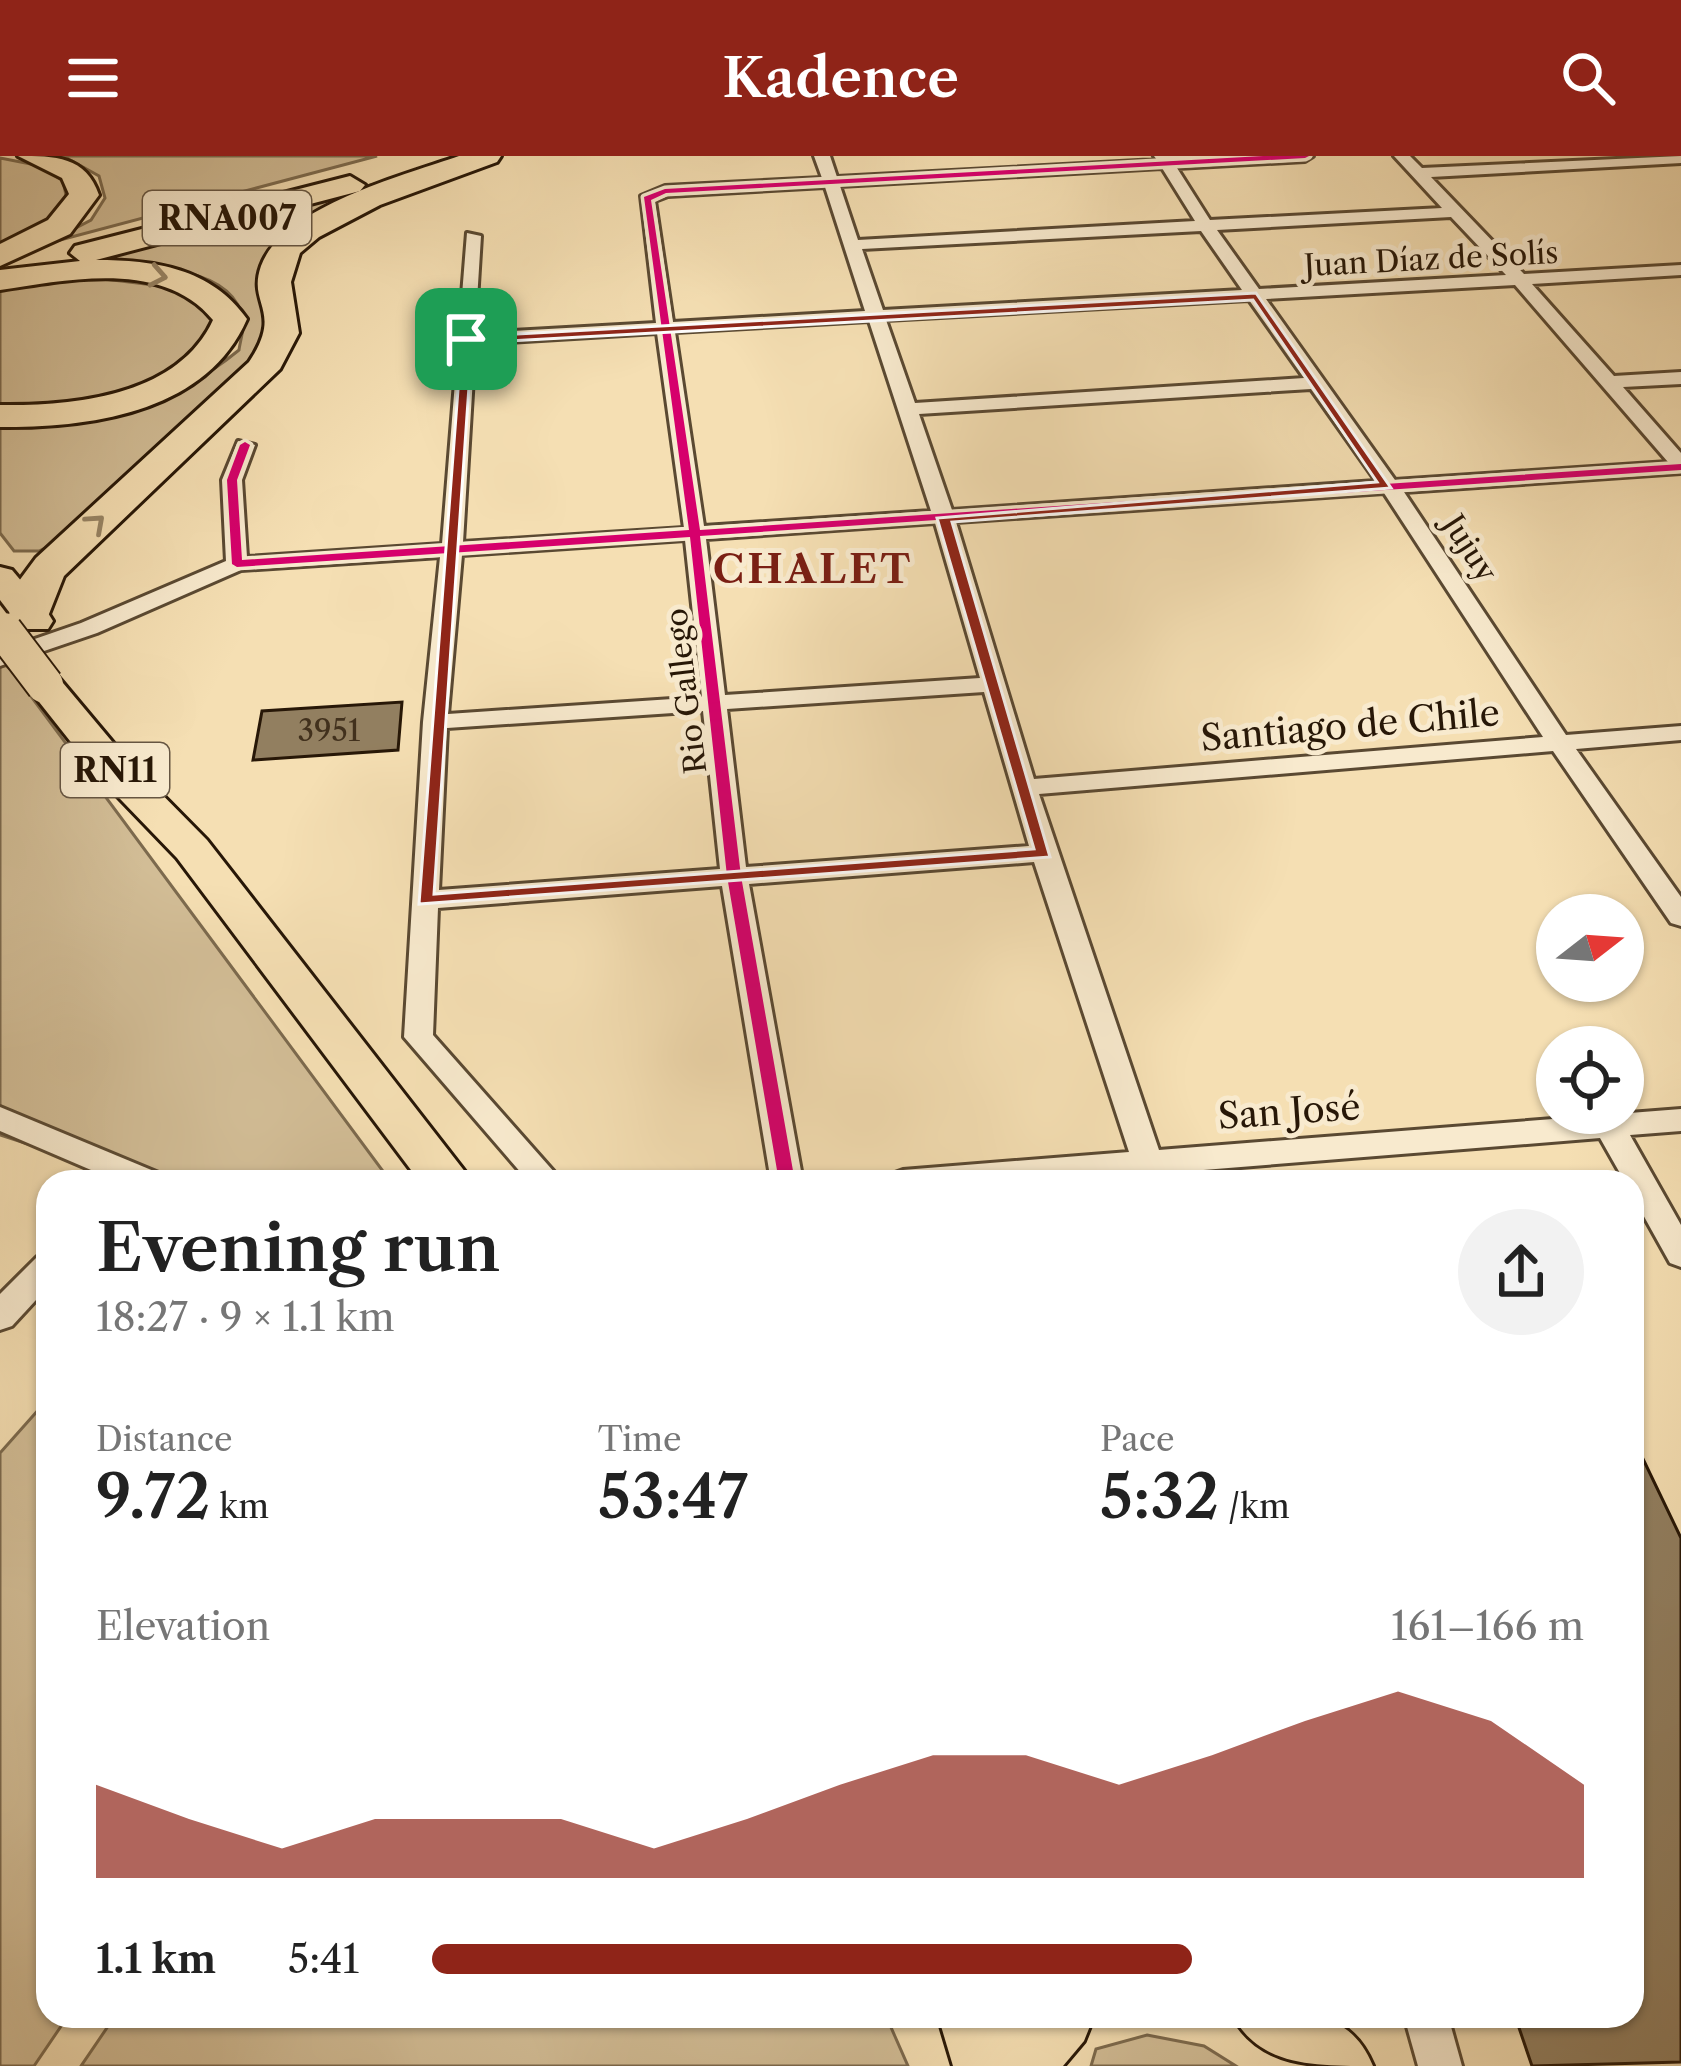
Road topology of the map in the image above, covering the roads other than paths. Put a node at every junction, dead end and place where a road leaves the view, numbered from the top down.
1 (32, 156) edge
2 (408, 156) edge
3 (454, 156) edge
4 (487, 156) edge
5 (822, 156) edge
6 (1305, 156) edge
7 (1402, 156) edge
8 (1660, 157) edge
9 (1681, 158) edge
10 (1165, 159) edge
11 (1418, 173) junction
12 (1681, 176) edge
13 (832, 180) junction
14 (1454, 212) junction
15 (1205, 225) junction
16 (473, 236) dead end
17 (849, 245) junction
18 (0, 259) edge
19 (1681, 270) edge
20 (0, 277) edge
21 (1521, 281) junction
22 (1256, 296) junction
23 (874, 319) junction
24 (669, 330) junction
25 (466, 339) junction
26 (1681, 379) edge
27 (1312, 382) junction
28 (1610, 382) junction
29 (907, 409) junction
30 (0, 416) edge
31 (245, 445) dead end
32 (1681, 466) edge
33 (1386, 485) junction
34 (944, 518) junction
35 (695, 533) junction
36 (452, 547) junction
37 (237, 564) junction
38 (0, 577) edge
39 (14, 630) edge
40 (994, 685) junction
41 (716, 702) junction
42 (435, 722) junction
43 (1681, 733) edge
44 (1559, 744) junction
45 (1025, 787) junction
46 (1044, 854) junction
47 (734, 876) junction
48 (425, 900) junction
49 (1681, 917) edge
50 (0, 1118) edge
51 (1681, 1120) edge
52 (1644, 1123) edge
53 (1536, 1133) edge
54 (1614, 1134) edge
55 (116, 1170) edge
56 (439, 1170) edge
57 (536, 1170) edge
58 (785, 1170) edge
59 (1150, 1170) edge
60 (1171, 1170) edge
61 (1635, 1170) edge
62 (1644, 1187) edge
63 (1681, 1253) edge
64 (36, 1278) edge
65 (0, 1316) edge
66 (977, 2028) edge
67 (1049, 2028) edge
68 (1285, 2028) edge
69 (1429, 2028) edge
70 (989, 2066) edge
71 (1026, 2066) edge
72 (1337, 2066) edge
73 (1440, 2066) edge

1 - 18 highway
2 - 18 highway, RNA007
3 - 20 highway, RNA007
39 -> 4 highway
5 - 13 street
6 - 10 street
7 - 11 street
8 - 9 street
8 - 11 street
8 - 12 street
10 - 13 street
10 - 15 street, Jujuy
11 - 14 street
13 - 17 street
13 - 24 street, Rio Gallego
14 - 15 street
14 - 21 street
15 - 17 street
15 - 22 street, Jujuy
16 - 25 street
17 - 23 street
19 - 21 street, Juan Díaz de Solís
20 -> 30 highway
21 - 22 street, Juan Díaz de Solís
21 - 28 street
22 - 23 street, Juan Díaz de Solís
22 - 27 street, Jujuy
23 - 24 street, Juan Díaz de Solís
23 - 29 street
24 - 25 street, Juan Díaz de Solís
24 - 35 street, Rio Gallego
25 - 36 street
26 - 28 street
27 - 29 street
27 - 33 street, Jujuy
28 - 32 street
29 - 34 street
31 - 37 street
32 - 33 street
33 - 34 street
33 - 44 street, Jujuy
34 - 35 street
34 - 40 street
35 - 36 street
35 - 41 street, Rio Gallego
36 - 37 street
36 - 42 street
37 - 39 street
38 - 39 main road, RN11
39 - 56 main road, RN11, bridge
40 - 41 street
40 - 45 street
41 - 42 street
41 - 47 street, Rio Gallego
42 - 48 street
43 - 44 street, Santiago de Chile
44 - 45 street, Santiago de Chile
44 - 49 street, Jujuy
45 - 46 street
46 - 47 street
46 - 59 street
47 - 48 street
47 - 58 street, Rio Gallego
48 - 57 street
50 - 55 street
51 - 52 street, San José
53 - 60 street, San José
54 - 61 street
62 - 63 street
64 - 65 street
66 - 70 main road
67 - 71 main road
68 - 72 main road
69 - 73 street

